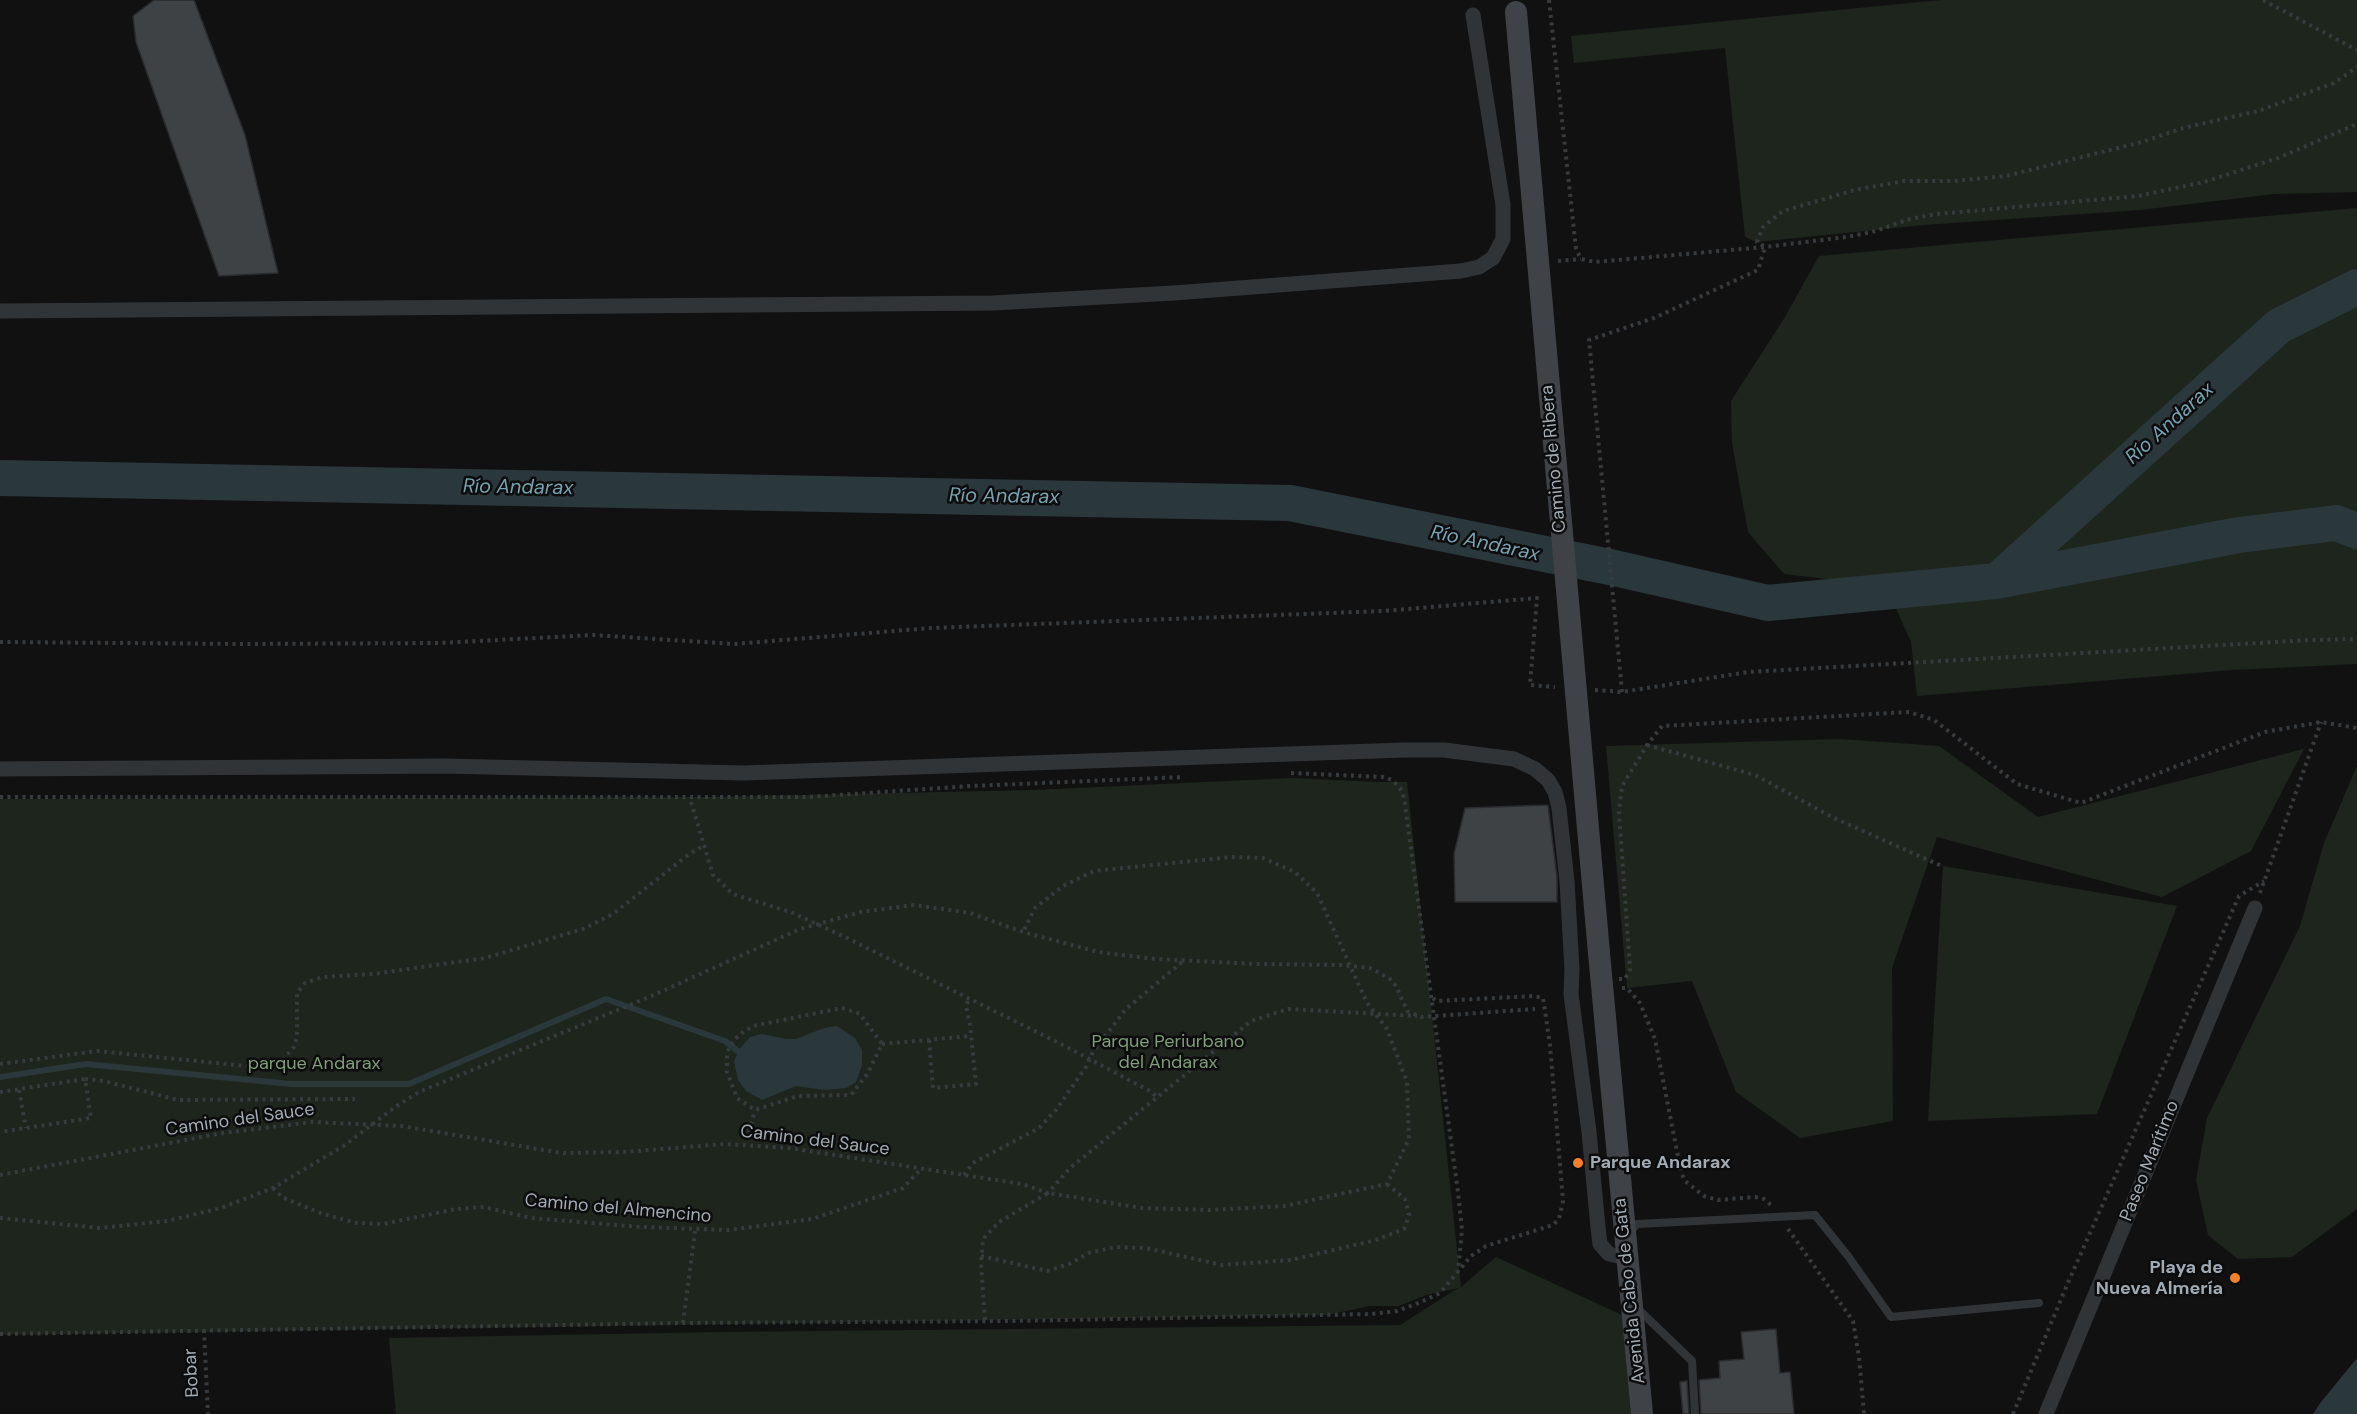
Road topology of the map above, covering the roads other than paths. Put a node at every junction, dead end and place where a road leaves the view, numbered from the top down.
1 (1516, 6) edge
2 (1473, 15) dead end
3 (0, 311) edge
4 (0, 769) edge
5 (2255, 908) road end
6 (1599, 953) joint
7 (1626, 1248) junction
8 (1631, 1302) junction
9 (2039, 1303) dead end
10 (1642, 1414) edge
11 (1695, 1414) edge
12 (2046, 1414) edge

1 - 6 main road, Camino de Ribera, bridge
2 - 3 street
4 - 7 street
5 - 12 street, Paseo Marítimo
6 - 7 main road, Avenida Cabo de Gata
7 - 8 main road, Avenida Cabo de Gata
7 - 9 lane
8 - 10 main road, Avenida Cabo de Gata
8 - 11 lane

